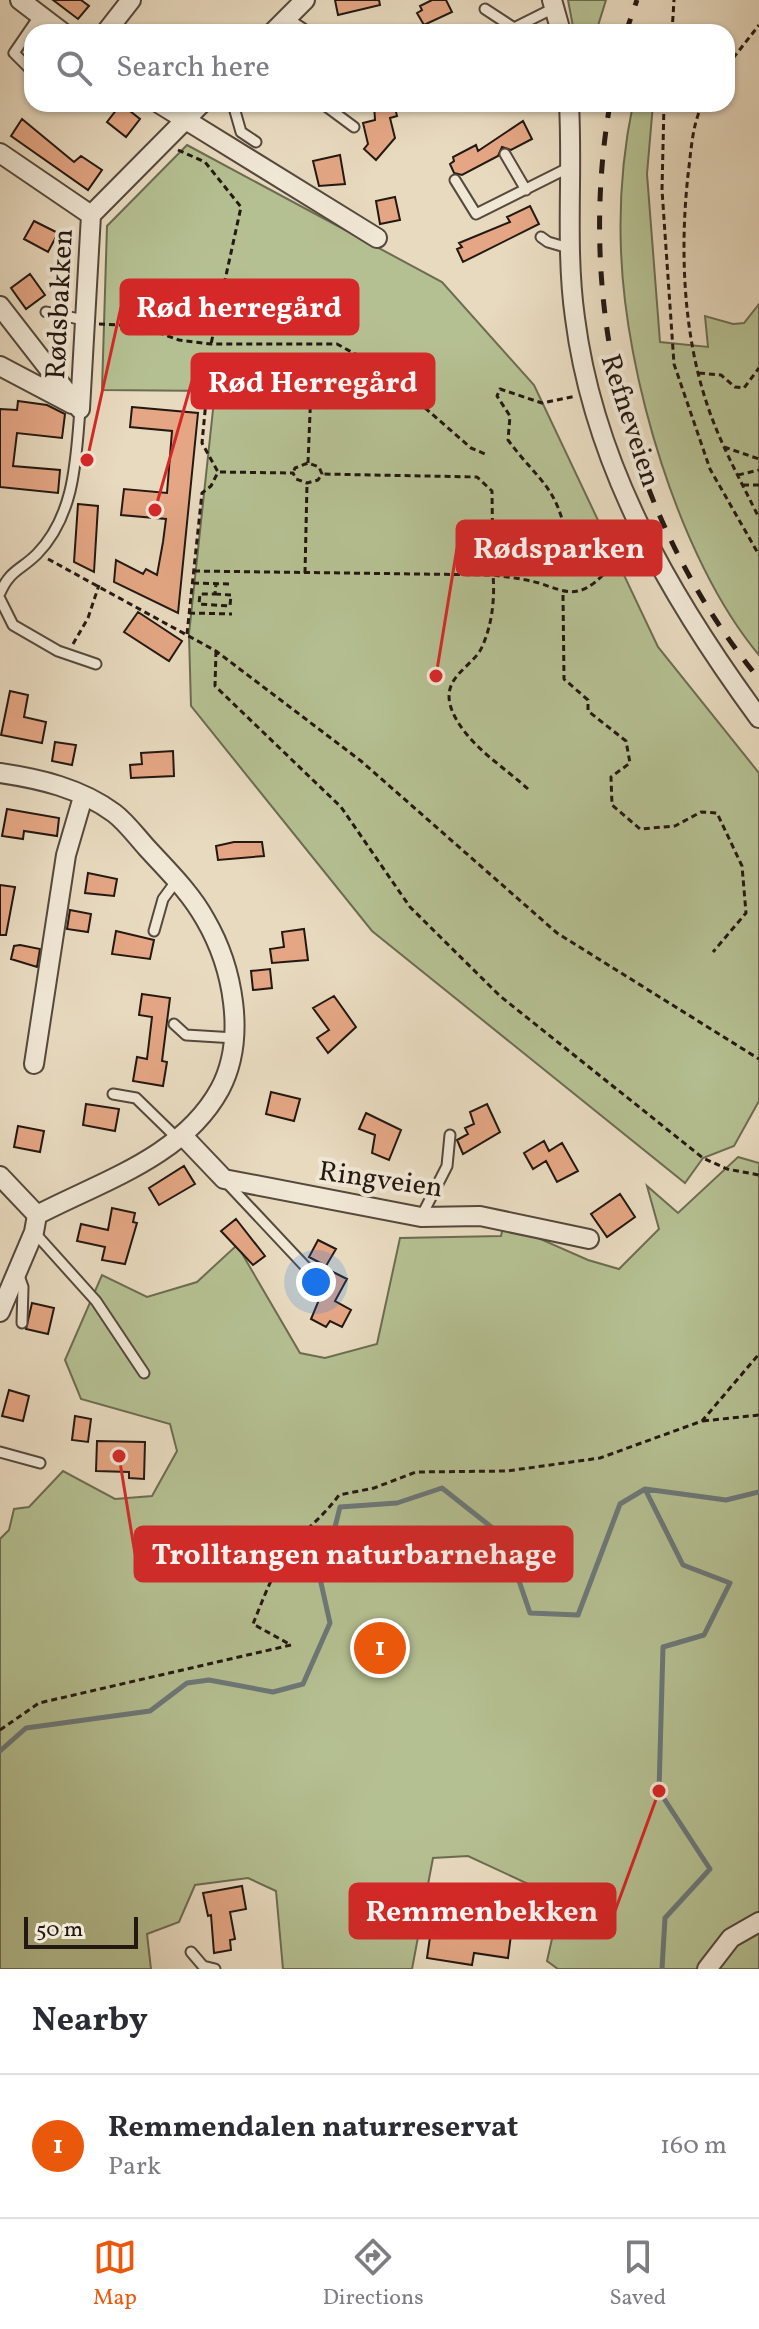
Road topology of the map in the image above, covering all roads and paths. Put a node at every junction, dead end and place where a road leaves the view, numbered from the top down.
1 (20, 0) edge
2 (131, 0) edge
3 (305, 0) edge
4 (674, 0) edge
5 (553, 4) edge
6 (485, 9) dead end
7 (40, 15) junction
8 (287, 18) junction
9 (34, 24) edge
10 (52, 24) edge
11 (112, 24) edge
12 (281, 24) edge
13 (296, 24) edge
14 (503, 24) edge
15 (520, 24) edge
16 (559, 24) edge
17 (672, 24) edge
18 (759, 25) edge
19 (24, 38) edge
20 (735, 56) edge
21 (24, 63) edge
22 (171, 112) edge
23 (193, 112) edge
24 (235, 112) edge
25 (334, 112) edge
26 (569, 112) edge
27 (664, 112) edge
28 (701, 112) edge
29 (184, 121) junction
30 (354, 127) dead end
31 (166, 139) junction
32 (256, 142) dead end
33 (0, 153) edge
34 (505, 154) dead end
35 (572, 166) junction
36 (455, 180) dead end
37 (526, 190) junction
38 (91, 215) junction
39 (541, 237) dead end
40 (377, 238) dead end
41 (572, 249) junction
42 (0, 306) edge
43 (46, 312) dead end
44 (84, 322) junction
45 (211, 344) junction
46 (0, 366) edge
47 (759, 368) edge
48 (699, 373) junction
49 (311, 389) dead end
50 (581, 394) dead end
51 (206, 401) dead end
52 (80, 409) junction
53 (724, 447) junction
54 (485, 454) dead end
55 (759, 459) edge
56 (308, 463) junction
57 (759, 470) edge
58 (218, 472) junction
59 (293, 473) junction
60 (322, 474) junction
61 (738, 475) junction
62 (307, 483) junction
63 (743, 485) junction
64 (759, 485) edge
65 (759, 518) edge
66 (62, 519) junction
67 (49, 520) dead end
68 (37, 553) junction
69 (759, 555) edge
70 (194, 571) junction
71 (305, 573) junction
72 (493, 575) junction
73 (100, 584) junction
74 (216, 584) junction
75 (233, 584) dead end
76 (192, 585) junction
77 (200, 594) junction
78 (215, 594) junction
79 (563, 594) junction
80 (0, 596) edge
81 (199, 604) junction
82 (215, 605) junction
83 (191, 613) junction
84 (214, 614) junction
85 (232, 614) dead end
86 (187, 634) junction
87 (216, 651) junction
88 (68, 655) junction
89 (96, 664) dead end
90 (759, 718) edge
91 (0, 773) edge
92 (528, 789) dead end
93 (83, 797) junction
94 (177, 880) junction
95 (154, 931) dead end
96 (713, 952) dead end
97 (174, 1024) dead end
98 (235, 1038) junction
99 (759, 1059) edge
100 (34, 1064) dead end
101 (113, 1094) dead end
102 (450, 1135) dead end
103 (181, 1138) junction
104 (759, 1175) edge
105 (0, 1176) edge
106 (224, 1179) junction
107 (421, 1217) junction
108 (36, 1223) junction
109 (589, 1239) dead end
110 (16, 1270) junction
111 (317, 1279) dead end
112 (0, 1312) edge
113 (22, 1323) dead end
114 (759, 1354) edge
115 (144, 1373) dead end
116 (759, 1415) edge
117 (702, 1421) junction
118 (0, 1452) edge
119 (40, 1463) dead end
120 (0, 1730) edge
121 (759, 1922) edge
122 (191, 1952) dead end
123 (215, 1969) edge
124 (707, 1969) edge

1 - 7 street
2 - 11 street
3 - 8 street
4 - 17 path
5 - 15 lane
5 - 16 street
6 - 14 lane
7 - 9 lane
7 - 10 street
8 - 12 street
8 - 13 lane
18 - 20 path
19 - 21 lane
22 - 29 street
23 - 29 street, Rødsbakken
24 - 32 lane
25 - 30 lane
26 - 35 street, Refneveien
27 - 69 path
28 - 48 path
29 - 31 street, Rødsbakken
29 - 40 street
31 - 38 street, Rødsbakken
31 - 45 path
33 - 38 street
34 - 37 lane
35 - 37 lane
35 - 41 street, Refneveien
36 - 37 lane
38 - 44 street, Rødsbakken
39 - 41 lane
41 - 90 street, Refneveien
42 - 52 street
43 - 44 lane
44 - 45 path
44 - 52 street, Rødsbakken
45 - 54 path
46 - 52 street
47 - 48 path
48 - 53 path
49 - 56 path
50 - 79 path
51 - 58 path
52 - 66 lane
53 - 55 path
53 - 61 path
56 - 59 path
56 - 60 path
57 - 61 path
58 - 59 path
58 - 70 path
59 - 62 path
60 - 62 path
60 - 72 path
61 - 63 path
62 - 71 path
63 - 64 path
63 - 65 path
66 - 67 lane
66 - 68 lane
68 - 73 path
68 - 80 lane
70 - 71 path
70 - 76 path
71 - 72 path
72 - 79 path
72 - 92 path
73 - 86 path
73 - 88 path
74 - 75 path
74 - 76 path
74 - 78 path
76 - 77 path
76 - 83 path
77 - 78 path
77 - 81 path
78 - 82 path
78 - 82 path
78 - 82 path
79 - 96 path
80 - 88 lane
81 - 82 path
81 - 83 path
82 - 84 path
83 - 84 path
83 - 86 path
84 - 85 path
86 - 87 path
87 - 99 path
87 - 104 path
88 - 89 lane
91 - 93 street
93 - 94 street
93 - 100 street
94 - 95 lane
94 - 98 street
97 - 98 lane
98 - 103 street
101 - 103 lane
102 - 107 lane
103 - 106 street
103 - 108 street
105 - 108 street
106 - 107 street, Ringveien
106 - 111 lane
107 - 109 street, Ringveien
108 - 110 street
108 - 115 lane
110 - 112 street
110 - 113 lane
114 - 117 path
116 - 117 path
117 - 120 path
118 - 119 lane
121 - 124 street
122 - 123 lane

